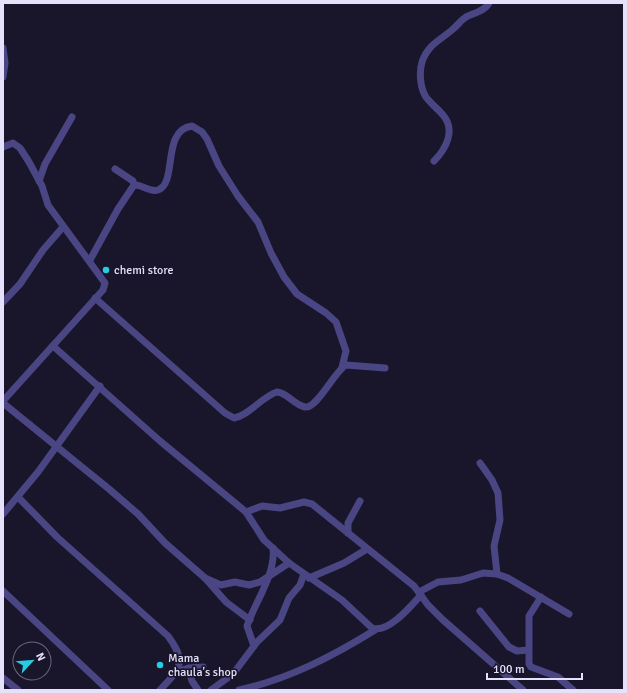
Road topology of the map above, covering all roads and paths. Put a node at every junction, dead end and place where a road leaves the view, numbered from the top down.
1 (489, 3) edge
2 (3, 48) edge
3 (3, 77) edge
4 (72, 117) dead end
5 (3, 148) edge
6 (434, 161) dead end
7 (115, 169) dead end
8 (39, 181) junction
9 (134, 185) junction
10 (64, 227) junction
11 (90, 260) junction
12 (95, 298) junction
13 (3, 302) edge
14 (53, 346) junction
15 (342, 367) junction
16 (385, 368) dead end
17 (100, 386) junction
18 (3, 402) edge
19 (56, 446) junction
20 (480, 463) dead end
21 (18, 497) junction
22 (360, 501) dead end
23 (246, 512) junction
24 (3, 514) edge
25 (348, 533) junction
26 (273, 548) junction
27 (367, 549) junction
28 (289, 563) junction
29 (497, 574) junction
30 (307, 576) junction
31 (267, 577) junction
32 (205, 578) junction
33 (3, 591) edge
34 (420, 593) junction
35 (541, 597) junction
36 (480, 611) dead end
37 (569, 614) dead end
38 (250, 620) junction
39 (375, 630) junction
40 (254, 646) junction
41 (528, 650) junction
42 (203, 666) dead end
43 (188, 668) junction
44 (175, 672) junction
45 (3, 678) edge
46 (18, 690) edge
47 (108, 690) edge
48 (160, 690) edge
49 (198, 690) edge
50 (212, 690) edge
51 (239, 690) edge
52 (523, 690) edge
53 (573, 690) edge

1 - 6 street
2 - 3 street
4 - 8 street
5 - 8 street
7 - 9 street
8 - 10 street
9 - 11 street
9 - 15 street
10 - 11 street
10 - 13 street
11 - 12 street
12 - 14 street
12 - 15 street
14 - 17 street
14 - 18 street
15 - 16 street
17 - 19 street
17 - 23 street
18 - 19 street
19 - 21 street
19 - 32 street
20 - 29 street
21 - 24 street
21 - 44 street
22 - 25 street
23 - 25 street
23 - 26 street
25 - 27 street
26 - 28 street
26 - 31 street
27 - 30 street
27 - 34 street
28 - 30 street
28 - 31 street
29 - 34 street
29 - 35 street
30 - 39 street
30 - 40 street
31 - 32 street
31 - 38 street
32 - 38 street
33 - 47 street
34 - 39 street
34 - 52 street
35 - 37 street
35 - 41 street
36 - 41 street
38 - 40 street
39 - 51 street
40 - 50 street
41 - 53 street
42 - 43 street
43 - 44 street
43 - 49 street
44 - 48 street
45 - 46 street

